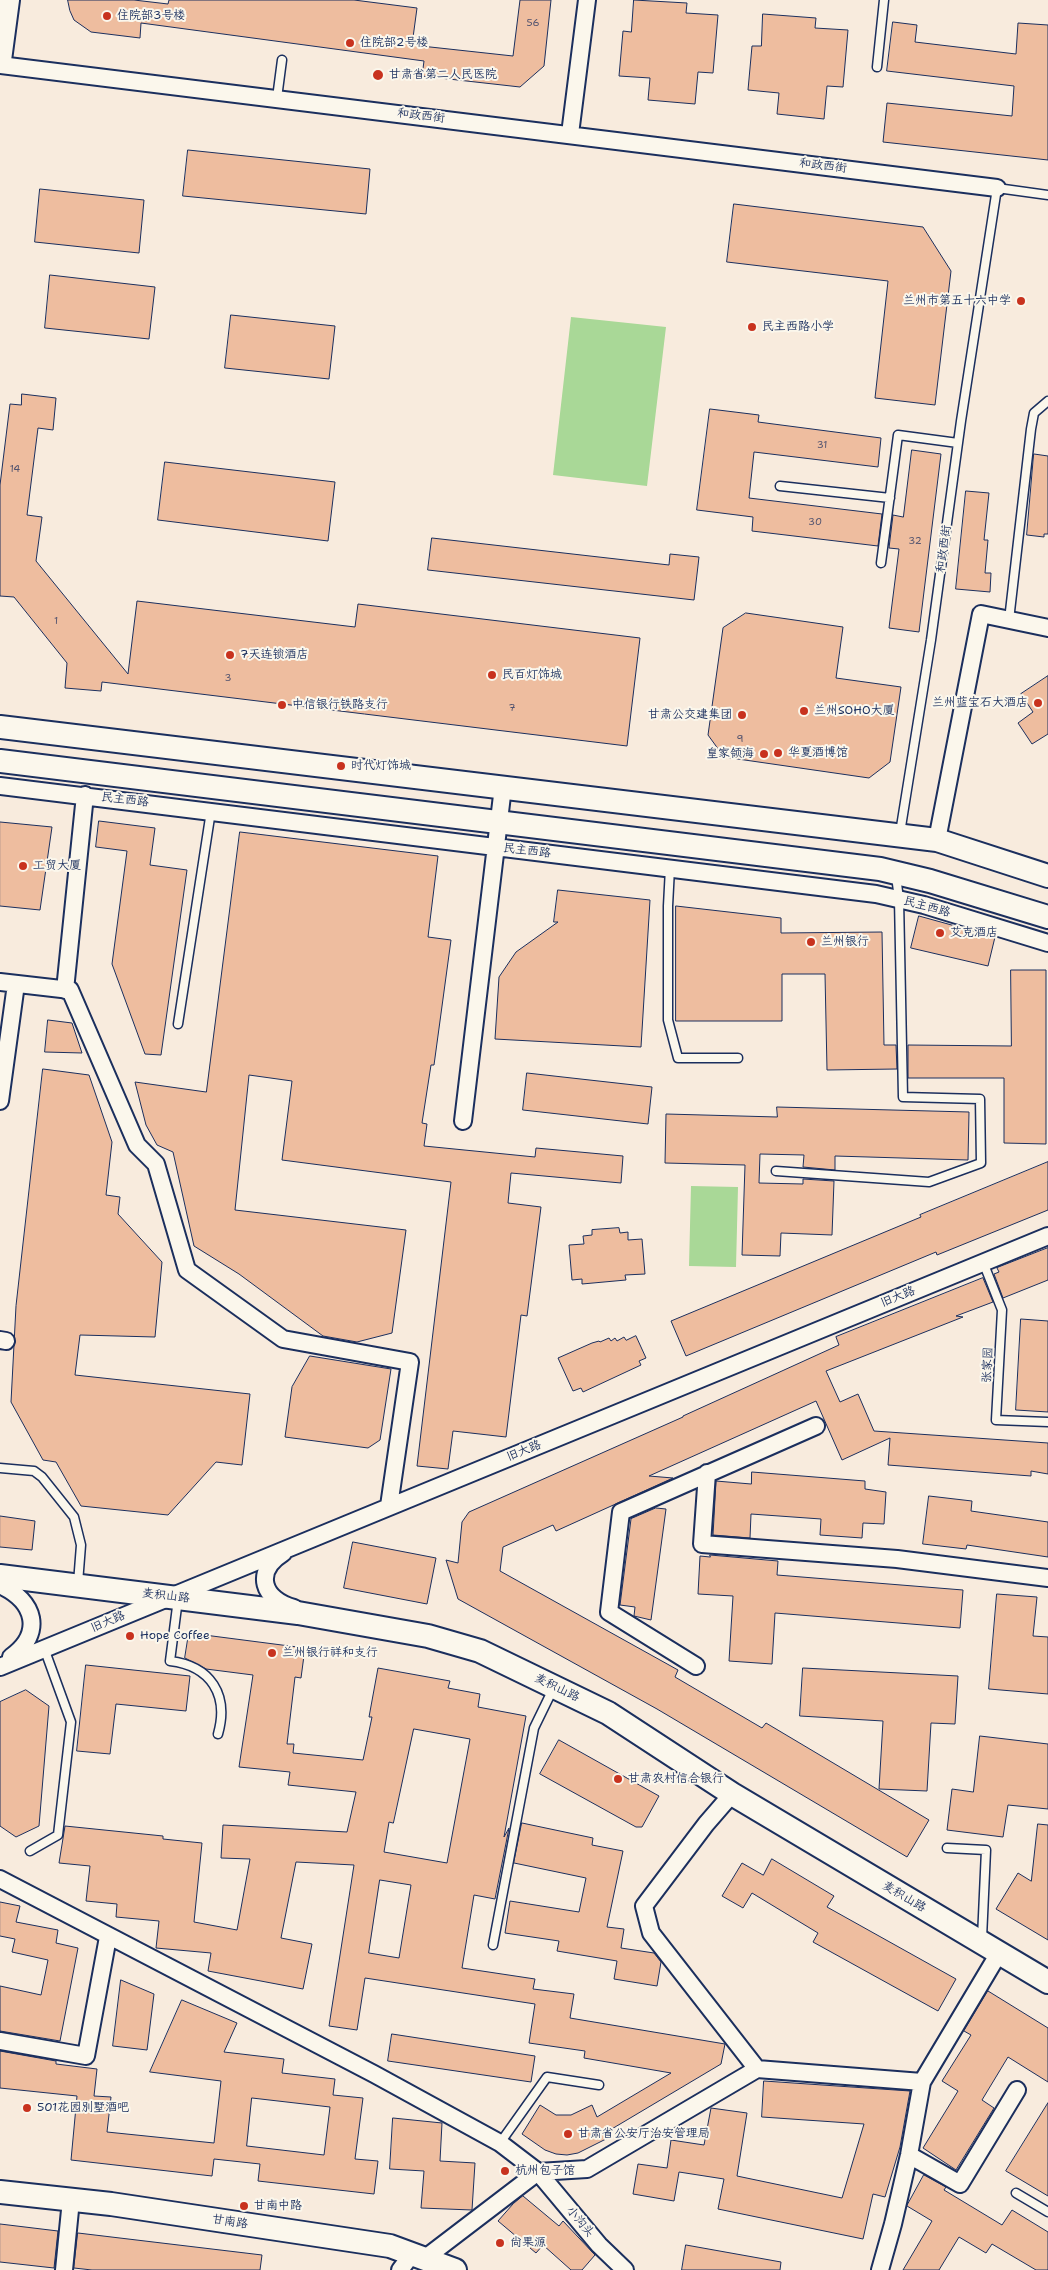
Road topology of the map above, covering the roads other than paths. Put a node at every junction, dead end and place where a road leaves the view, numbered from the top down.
1 (8, 0) edge
2 (587, 0) edge
3 (884, 0) edge
4 (0, 60) edge
5 (282, 60) dead end
6 (0, 65) edge
7 (876, 67) dead end
8 (277, 98) junction
9 (570, 134) junction
10 (997, 188) junction
11 (1048, 195) edge
12 (1048, 401) edge
13 (958, 443) junction
14 (780, 486) dead end
15 (890, 498) junction
16 (881, 563) dead end
17 (1009, 620) junction
18 (1048, 628) edge
19 (0, 727) edge
20 (0, 761) edge
21 (0, 786) edge
22 (503, 787) junction
23 (85, 796) junction
24 (211, 811) junction
25 (498, 822) junction
26 (900, 835) junction
27 (937, 840) junction
28 (495, 847) junction
29 (670, 868) junction
30 (895, 873) junction
31 (1048, 876) edge
32 (898, 899) junction
33 (1048, 916) edge
34 (1048, 943) edge
35 (8, 983) edge
36 (65, 990) junction
37 (178, 1024) dead end
38 (738, 1058) dead end
39 (0, 1101) edge
40 (462, 1121) dead end
41 (776, 1171) dead end
42 (1048, 1236) edge
43 (983, 1262) junction
44 (1048, 1422) edge
45 (816, 1426) dead end
46 (0, 1468) edge
47 (708, 1473) junction
48 (389, 1506) junction
49 (302, 1542) junction
50 (0, 1576) edge
51 (1048, 1578) edge
52 (0, 1585) edge
53 (78, 1585) junction
54 (174, 1596) junction
55 (339, 1620) junction
56 (44, 1648) junction
57 (0, 1666) edge
58 (696, 1666) dead end
59 (554, 1687) junction
60 (218, 1734) dead end
61 (732, 1794) junction
62 (947, 1848) dead end
63 (30, 1851) dead end
64 (0, 1880) edge
65 (108, 1937) junction
66 (493, 1945) dead end
67 (990, 1948) junction
68 (1048, 1982) edge
69 (0, 2041) edge
70 (757, 2069) junction
71 (922, 2082) junction
72 (599, 2085) dead end
73 (1017, 2090) dead end
74 (500, 2143) junction
75 (909, 2155) junction
76 (538, 2172) junction
77 (0, 2192) edge
78 (1016, 2193) dead end
79 (71, 2200) junction
80 (1048, 2212) edge
81 (412, 2261) edge
82 (64, 2270) edge
83 (455, 2270) edge
84 (625, 2270) edge
85 (880, 2270) edge

1 - 4 main road
2 - 9 street
3 - 7 lane
5 - 8 lane
6 - 8 street, 和政西街
8 - 9 street, 和政西街
9 - 10 street, 和政西街
10 - 11 lane
10 - 13 lane, 和政西街
12 - 17 lane
13 - 15 lane
13 - 26 lane, 和政西街
14 - 15 lane
15 - 16 lane
17 - 18 street
17 - 27 street
19 - 22 main road
20 - 25 main road, 民主西路
21 - 23 street, 民主西路
22 - 25 street
22 - 26 main road
23 - 24 street, 民主西路
23 - 36 street
24 - 28 street, 民主西路
24 - 37 lane
25 - 28 street
25 - 30 main road, 民主西路
26 - 27 main road
27 - 31 main road
28 - 29 street, 民主西路
28 - 40 street
29 - 32 street, 民主西路
29 - 38 lane
30 - 32 lane
30 - 33 main road, 民主西路
32 - 34 street, 民主西路
32 - 41 lane
35 - 36 street
35 - 39 street
36 - 48 street
42 - 43 street, 旧大路
43 - 44 lane, 张家园
43 - 48 street, 旧大路
45 - 47 street
46 - 53 lane
47 - 51 street
47 - 58 street
48 - 49 street, 旧大路
49 - 54 street, 旧大路
49 - 55 street
50 - 53 main road, 麦积山路
52 - 57 street
53 - 54 main road, 麦积山路
54 - 55 main road, 麦积山路
54 - 56 street, 旧大路
54 - 60 lane
55 - 59 main road, 麦积山路
56 - 57 street, 旧大路
56 - 63 lane
59 - 61 main road, 麦积山路
59 - 66 lane
61 - 67 main road, 麦积山路
61 - 70 street
62 - 67 lane
64 - 65 street, 小沟头
65 - 69 street
65 - 74 street, 小沟头
67 - 68 main road, 麦积山路
67 - 71 street
70 - 71 street
70 - 76 street
71 - 75 street
72 - 74 lane
73 - 75 street
74 - 76 street, 小沟头
75 - 85 street
76 - 81 street
76 - 84 street, 小沟头
77 - 79 main road, 甘南路
78 - 80 lane
79 - 81 main road, 甘南路
79 - 82 street
81 - 83 main road, 甘南路

